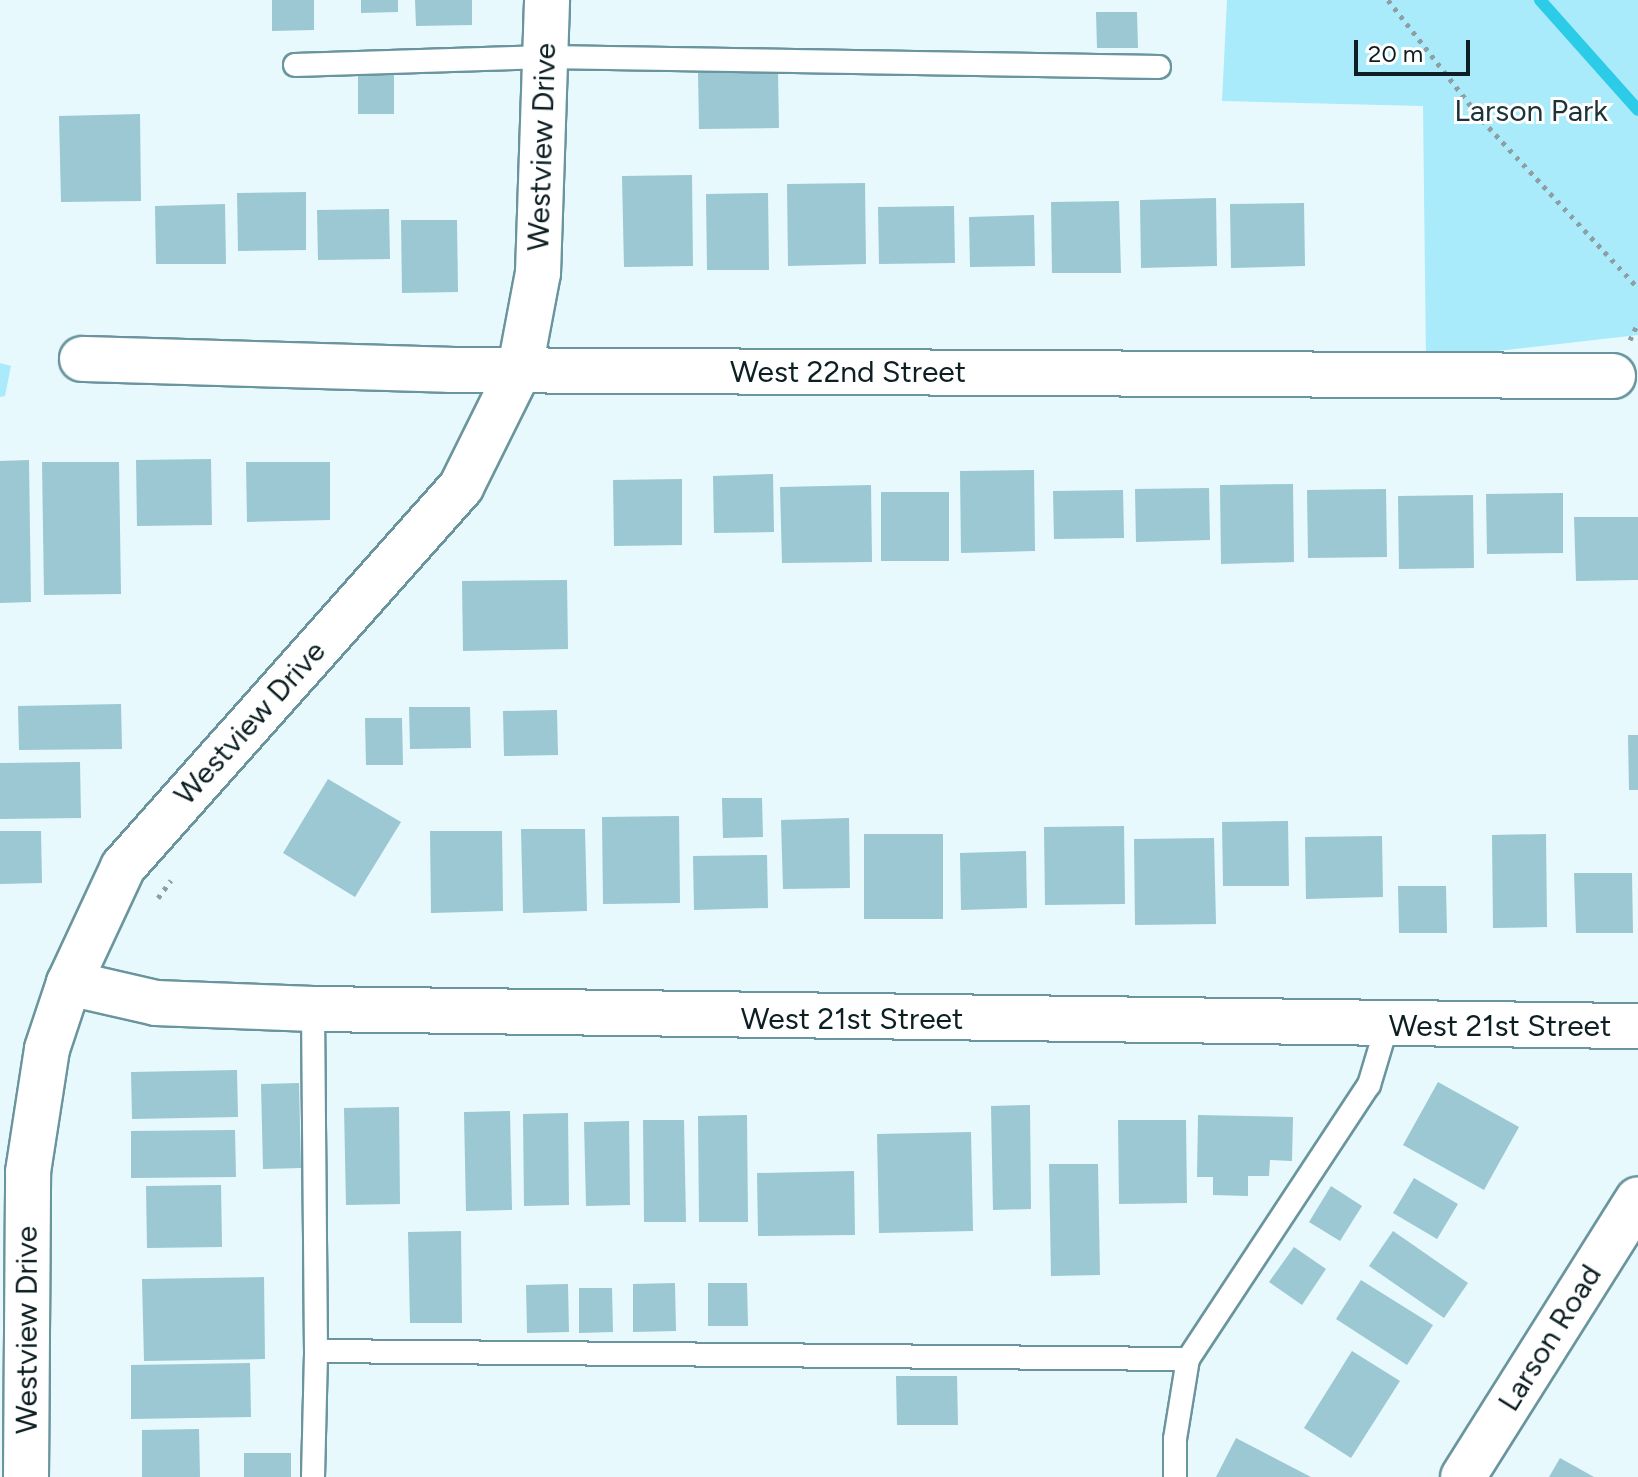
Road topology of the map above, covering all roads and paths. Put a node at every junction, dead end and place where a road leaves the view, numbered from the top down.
1 (547, 0) edge
2 (1388, 0) edge
3 (546, 57) junction
4 (295, 65) dead end
5 (1159, 67) dead end
6 (1638, 288) edge
7 (82, 359) dead end
8 (520, 368) junction
9 (1613, 376) dead end
10 (69, 983) junction
11 (313, 1009) junction
12 (1387, 1025) junction
13 (1638, 1026) edge
14 (1638, 1199) edge
15 (316, 1351) junction
16 (1188, 1359) junction
17 (26, 1477) edge
18 (313, 1477) edge
19 (1175, 1477) edge
20 (1463, 1477) edge

1 - 3 street, Westview Drive
2 - 6 path
3 - 4 lane
3 - 5 lane
3 - 8 street, Westview Drive
7 - 8 street, West 22nd Street
8 - 9 street, West 22nd Street
8 - 10 street, Westview Drive
10 - 11 street, West 21st Street
10 - 17 street, Westview Drive
11 - 12 street, West 21st Street
11 - 15 lane
12 - 13 street, West 21st Street
12 - 16 lane
14 - 20 street, Larson Road
15 - 16 lane
15 - 18 lane
16 - 19 lane

